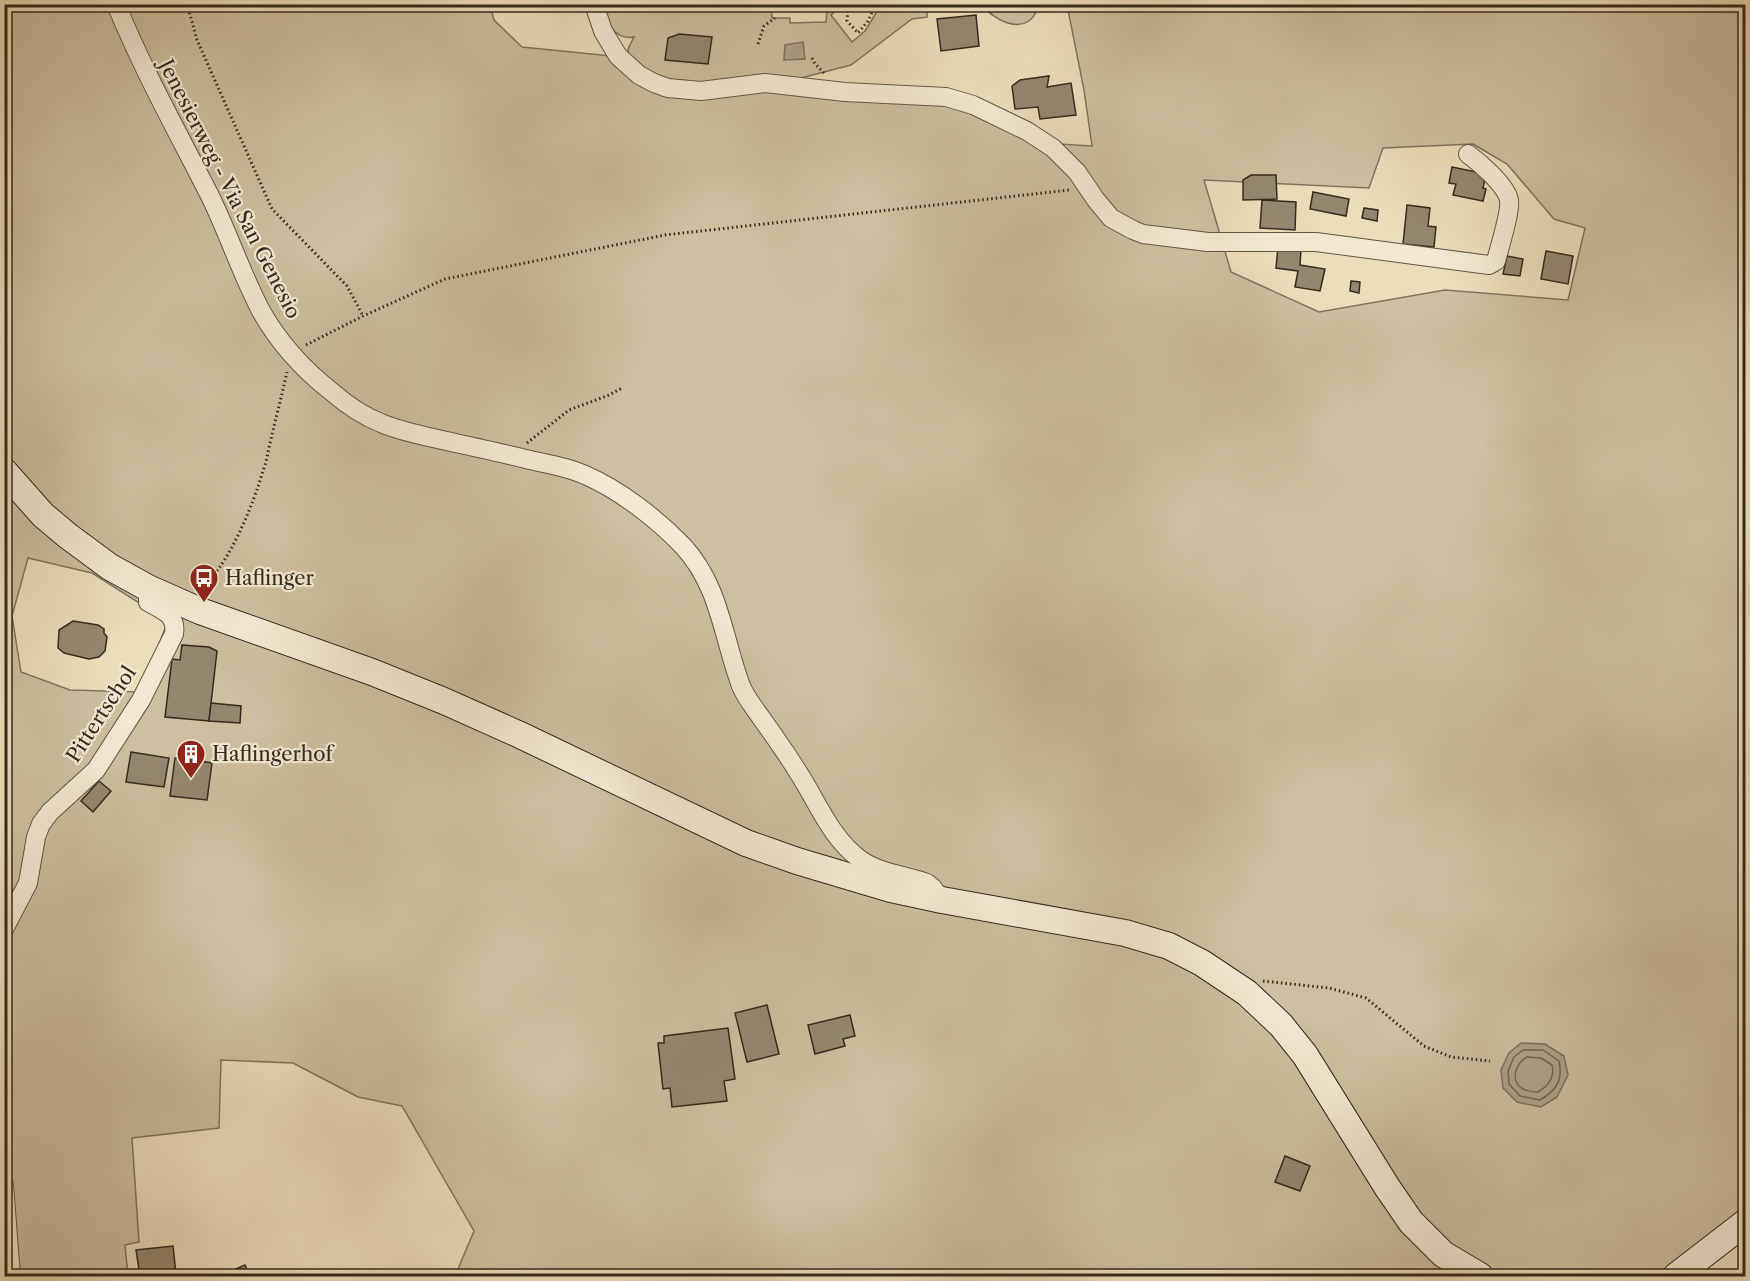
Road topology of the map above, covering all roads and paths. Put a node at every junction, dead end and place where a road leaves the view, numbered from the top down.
1 (116, 4) edge
2 (188, 4) edge
3 (594, 4) edge
4 (774, 4) edge
5 (848, 8) junction
6 (775, 18) dead end
7 (758, 44) dead end
8 (812, 58) dead end
9 (827, 75) dead end
10 (1468, 154) dead end
11 (1088, 188) junction
12 (363, 316) junction
13 (291, 353) junction
14 (622, 388) dead end
15 (512, 456) junction
16 (4, 471) edge
17 (139, 583) junction
18 (173, 600) junction
19 (942, 900) junction
20 (4, 929) edge
21 (1225, 978) junction
22 (1490, 1062) dead end
23 (4, 1185) edge
24 (1746, 1222) edge
25 (11, 1276) edge
26 (1480, 1276) edge
27 (1676, 1276) edge

1 - 13 street, Jenesierweg - Via San Genesio
2 - 12 path
3 - 11 street
4 - 5 path
5 - 5 path
6 - 7 path
8 - 9 path
10 - 11 street
11 - 12 path
12 - 13 path
13 - 15 street, Jenesierweg - Via San Genesio
13 - 18 path
14 - 15 path
15 - 19 street, Jenesierweg - Via San Genesio
16 - 17 main road
17 - 18 main road
17 - 20 street, Pittertschol
18 - 19 main road
19 - 21 main road
21 - 22 path
21 - 26 main road
23 - 25 street
24 - 27 main road

